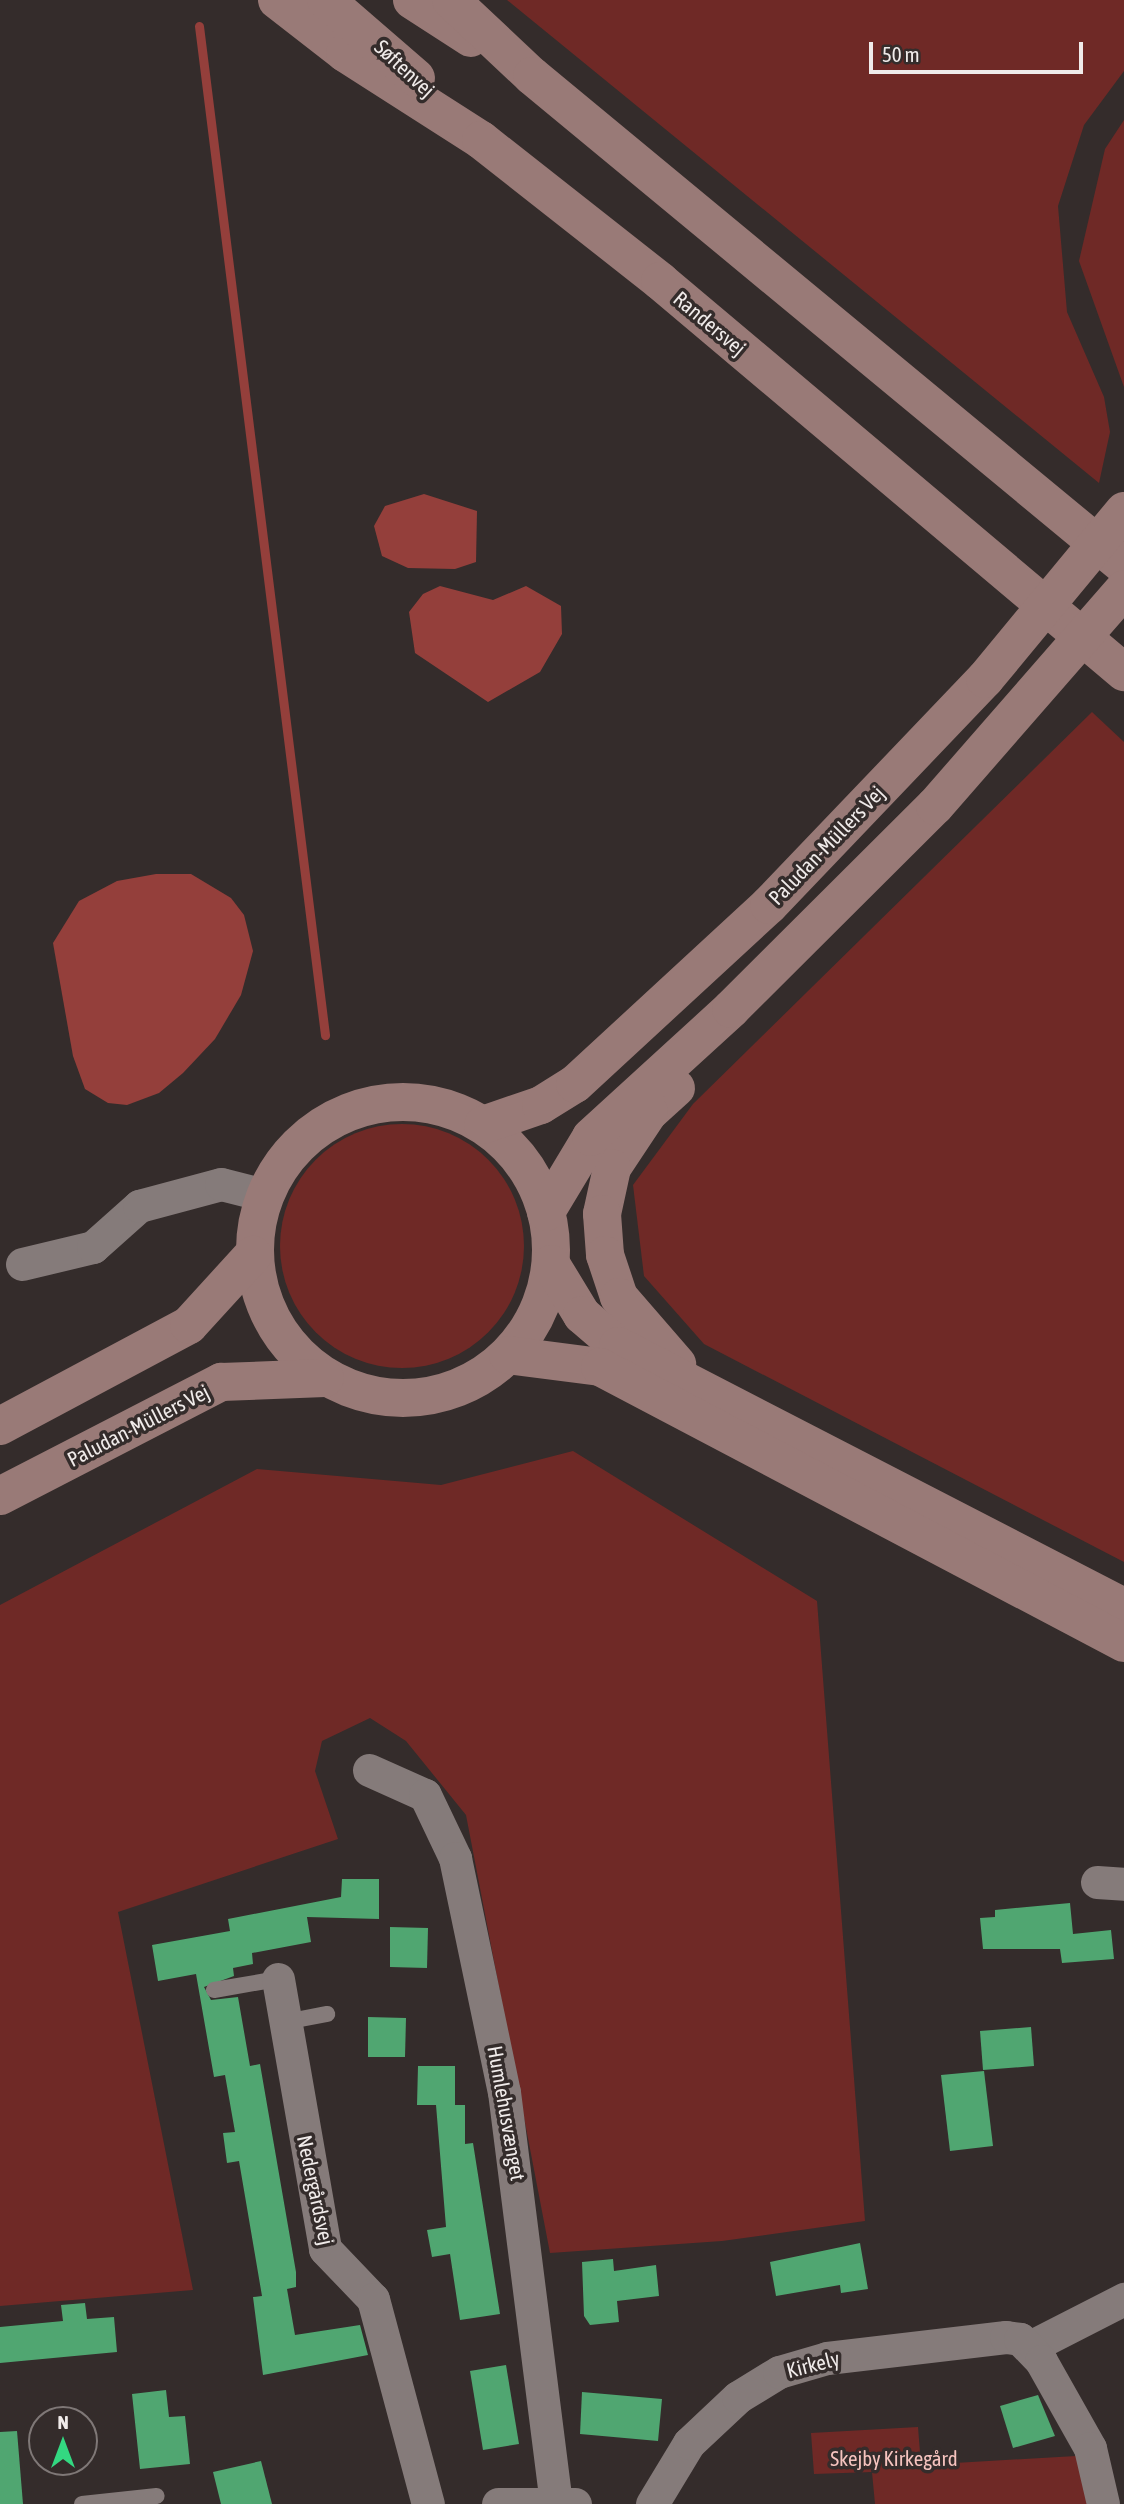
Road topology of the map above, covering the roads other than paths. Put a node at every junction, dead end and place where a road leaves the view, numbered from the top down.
1 (277, 0) edge
2 (326, 0) edge
3 (412, 0) edge
4 (451, 0) edge
5 (532, 76) junction
6 (481, 139) junction
7 (1124, 510) edge
8 (1123, 585) edge
9 (1118, 667) edge
10 (731, 1009) junction
11 (483, 1125) junction
12 (264, 1195) junction
13 (546, 1212) junction
14 (253, 1255) junction
15 (22, 1264) dead end
16 (551, 1264) junction
17 (508, 1355) junction
18 (325, 1378) junction
19 (703, 1388) junction
20 (0, 1426) edge
21 (0, 1496) edge
22 (1124, 1606) edge
23 (1124, 1643) edge
24 (369, 1770) dead end
25 (278, 1979) joint
26 (214, 1990) dead end
27 (327, 2014) dead end
28 (285, 2022) junction
29 (1124, 2299) edge
30 (1030, 2347) junction
31 (157, 2496) dead end
32 (565, 2503) edge
33 (82, 2504) edge
34 (428, 2504) edge
35 (498, 2504) edge
36 (652, 2504) edge
37 (1103, 2504) edge

1 - 6 main road, Randersvej
2 - 6 main road, Søftenvej
3 - 5 main road
4 - 5 main road
5 - 8 main road
6 - 9 main road, Randersvej
7 - 11 main road, Paludan-Müllers Vej
8 - 10 main road
10 - 13 main road
10 - 19 main road
11 - 12 main road
11 - 13 main road
12 - 14 main road
12 - 15 street
13 - 16 main road
14 - 18 main road
14 - 20 main road
16 - 17 main road
16 - 19 main road
17 - 18 main road
17 - 23 main road
18 - 21 main road, Paludan-Müllers Vej
19 - 22 main road
24 - 32 street, Humlehusvænget
25 - 26 lane
25 - 28 street, Nedergårdsvej
27 - 28 lane
28 - 34 street, Nedergårdsvej
29 - 30 street
30 - 36 street, Kirkely
30 - 37 street
31 - 33 lane
32 - 35 street

